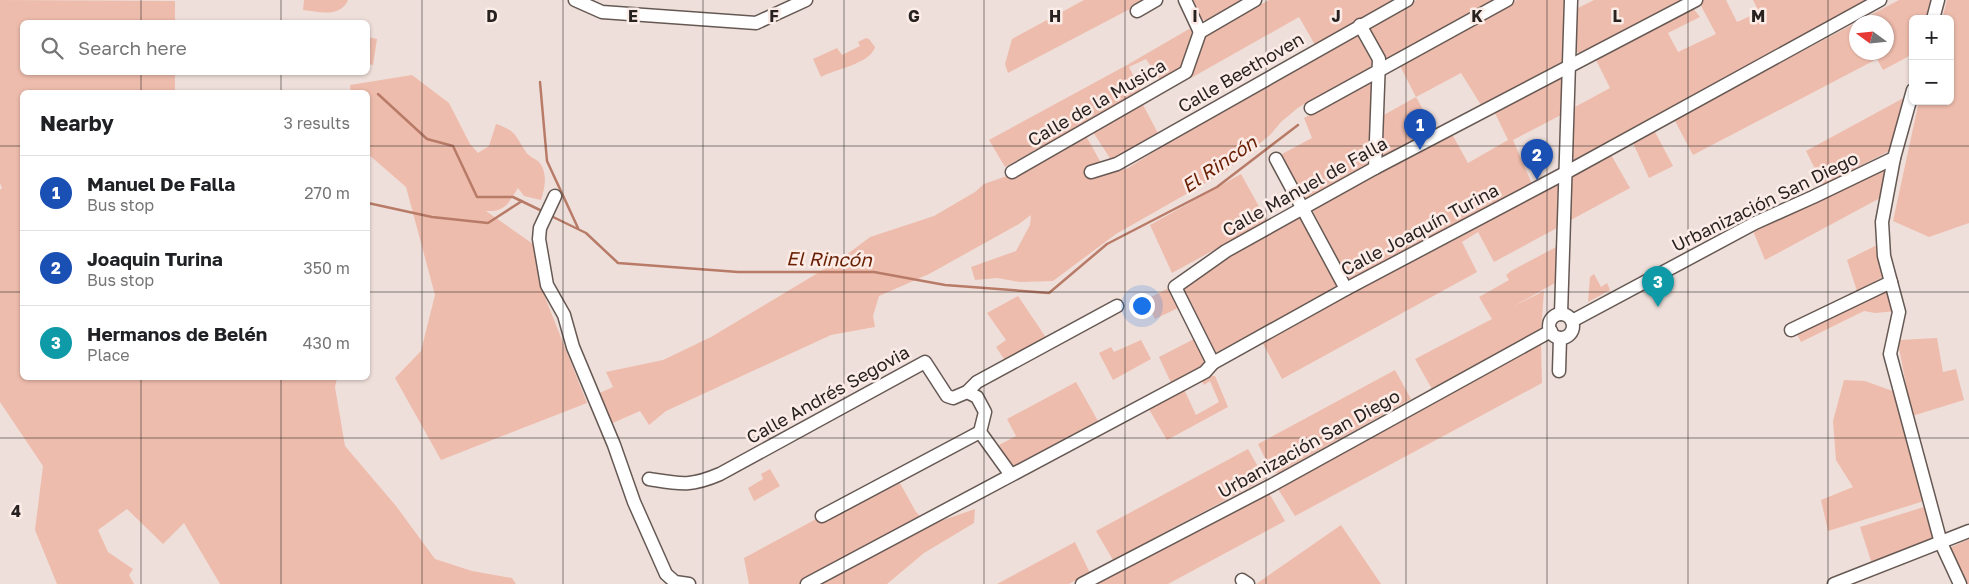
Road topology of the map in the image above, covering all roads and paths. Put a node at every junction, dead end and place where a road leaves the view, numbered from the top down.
1 (575, 0) edge
2 (806, 0) edge
3 (1156, 0) edge
4 (1185, 0) edge
5 (1255, 0) edge
6 (1407, 0) edge
7 (1507, 0) edge
8 (1571, 0) edge
9 (1696, 0) edge
10 (1880, 0) edge
11 (1938, 0) edge
12 (1137, 11) dead end
13 (1934, 15) edge
14 (1360, 25) junction
15 (1200, 32) junction
16 (1569, 66) junction
17 (1380, 69) junction
18 (1909, 104) edge
19 (1311, 108) dead end
20 (1894, 158) junction
21 (1276, 159) dead end
22 (1375, 168) junction
23 (1012, 172) dead end
24 (1092, 172) dead end
25 (1567, 172) junction
26 (555, 196) dead end
27 (1303, 207) junction
28 (1891, 282) junction
29 (1346, 288) junction
30 (1117, 306) dead end
31 (1561, 314) junction
32 (1572, 321) junction
33 (1791, 330) dead end
34 (1556, 334) junction
35 (1213, 363) junction
36 (1559, 371) dead end
37 (968, 392) junction
38 (980, 432) junction
39 (1011, 475) junction
40 (649, 479) dead end
41 (822, 516) dead end
42 (1969, 531) edge
43 (1941, 543) junction
44 (688, 584) edge
45 (807, 584) edge
46 (1082, 584) edge
47 (1834, 584) edge
48 (1960, 584) edge

1 - 2 street
3 - 12 street
4 - 15 street
5 - 15 street
6 - 14 street, Calle Beethoven
7 - 17 street
8 - 16 street
9 - 16 street, Calle Manuel de Falla
10 - 25 street, Calle Joaquín Turina
11 - 13 street
14 - 17 street
14 - 24 street, Calle Beethoven
15 - 23 street, Calle de la Musica
16 - 22 street, Calle Manuel de Falla
16 - 25 street
17 - 19 street
17 - 22 street
18 - 20 street
20 - 28 street
20 - 32 street, Urbanización San Diego
21 - 27 street
22 - 27 street, Calle Manuel de Falla
25 - 29 street, Calle Joaquín Turina
25 - 31 street
26 - 44 street
27 - 29 street
27 - 35 street, Calle Manuel de Falla
28 - 33 street
28 - 43 street
29 - 35 street, Calle Joaquín Turina
30 - 37 street
31 - 32 street
31 - 34 street
32 - 34 street
34 - 36 street
34 - 46 street, Urbanización San Diego
35 - 39 street, Calle Joaquín Turina
37 - 38 street
37 - 40 street, Calle Andrés Segovia
38 - 39 street
38 - 41 street
39 - 45 street, Calle Joaquín Turina
42 - 43 street
43 - 47 street
43 - 48 street

